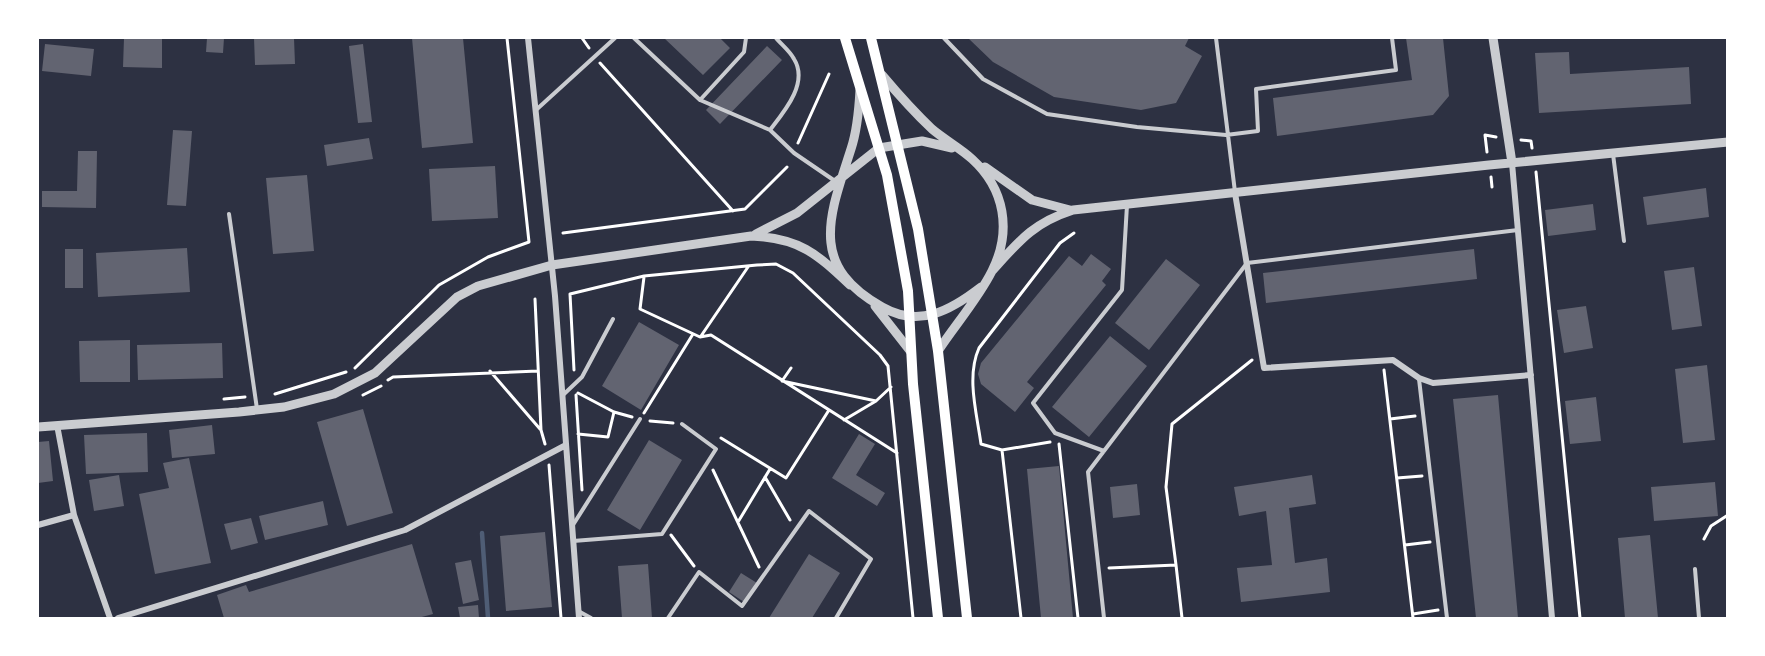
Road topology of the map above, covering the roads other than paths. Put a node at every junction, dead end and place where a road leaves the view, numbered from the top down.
1 (528, 38) edge
2 (615, 38) edge
3 (634, 38) edge
4 (746, 38) edge
5 (776, 38) edge
6 (845, 38) edge
7 (871, 38) edge
8 (944, 38) edge
9 (1216, 38) edge
10 (1392, 38) edge
11 (1493, 38) edge
12 (882, 75) junction
13 (860, 88) junction
14 (700, 100) junction
15 (534, 111) junction
16 (770, 130) junction
17 (1226, 135) junction
18 (1728, 142) edge
19 (898, 144) junction
20 (879, 147) junction
21 (956, 148) junction
22 (1613, 153) junction
23 (971, 158) junction
24 (1512, 163) junction
25 (838, 183) junction
26 (1235, 193) junction
27 (1127, 205) junction
28 (1073, 210) junction
29 (229, 214) dead end
30 (1518, 230) junction
31 (751, 236) junction
32 (1624, 241) dead end
33 (1247, 263) junction
34 (552, 265) junction
35 (992, 272) junction
36 (850, 285) junction
37 (981, 287) junction
38 (869, 300) junction
39 (932, 316) junction
40 (911, 318) junction
41 (613, 319) dead end
42 (938, 351) junction
43 (911, 352) junction
44 (1531, 375) junction
45 (1419, 378) junction
46 (563, 395) junction
47 (257, 410) junction
48 (640, 419) road end
49 (682, 424) road end
50 (57, 425) junction
51 (38, 427) edge
52 (566, 445) junction
53 (1104, 451) junction
54 (74, 515) junction
55 (38, 525) edge
56 (572, 527) junction
57 (573, 541) junction
58 (1695, 569) dead end
59 (579, 615) edge
60 (110, 618) edge
61 (118, 618) edge
62 (591, 618) edge
63 (668, 618) edge
64 (836, 618) edge
65 (938, 618) edge
66 (967, 618) edge
67 (1104, 618) edge
68 (1447, 618) edge
69 (1552, 618) edge
70 (1699, 618) edge

1 - 15 street
2 - 15 lane
3 - 14 lane
4 - 14 lane
5 - 16 lane
6 - 13 main road
7 - 12 main road
8 - 17 lane
9 - 17 lane
10 - 17 lane
11 - 24 street
12 - 19 main road
12 - 21 street
13 - 20 main road
13 - 25 street
14 - 16 lane
15 - 34 street
16 - 25 lane
17 - 26 lane
18 - 22 street
19 - 20 street
19 - 21 street
19 - 39 main road
20 - 25 street
20 - 40 main road
21 - 23 street
22 - 24 street
22 - 32 lane
23 - 28 street
23 - 35 street
24 - 26 street
24 - 30 street
25 - 31 street
25 - 36 street
26 - 27 street
26 - 33 street
27 - 28 street
27 - 53 lane
28 - 35 street
29 - 47 lane
30 - 33 lane
30 - 44 street
31 - 34 street
31 - 36 street
33 - 45 street
33 - 53 lane
34 - 46 street
34 - 47 street
35 - 37 street
36 - 38 street
37 - 39 street
37 - 42 street
38 - 40 street
38 - 43 street
39 - 40 street
39 - 42 main road
40 - 43 main road
41 - 46 lane
42 - 66 main road
43 - 65 main road
44 - 45 street
44 - 69 street
45 - 68 lane
46 - 52 street
47 - 50 street
48 - 56 lane
49 - 57 lane
50 - 51 street
50 - 54 street
52 - 56 street
52 - 61 street
53 - 67 lane
54 - 55 street
54 - 60 street
56 - 57 street
57 - 59 street
58 - 70 lane
59 - 62 lane
63 - 64 lane

